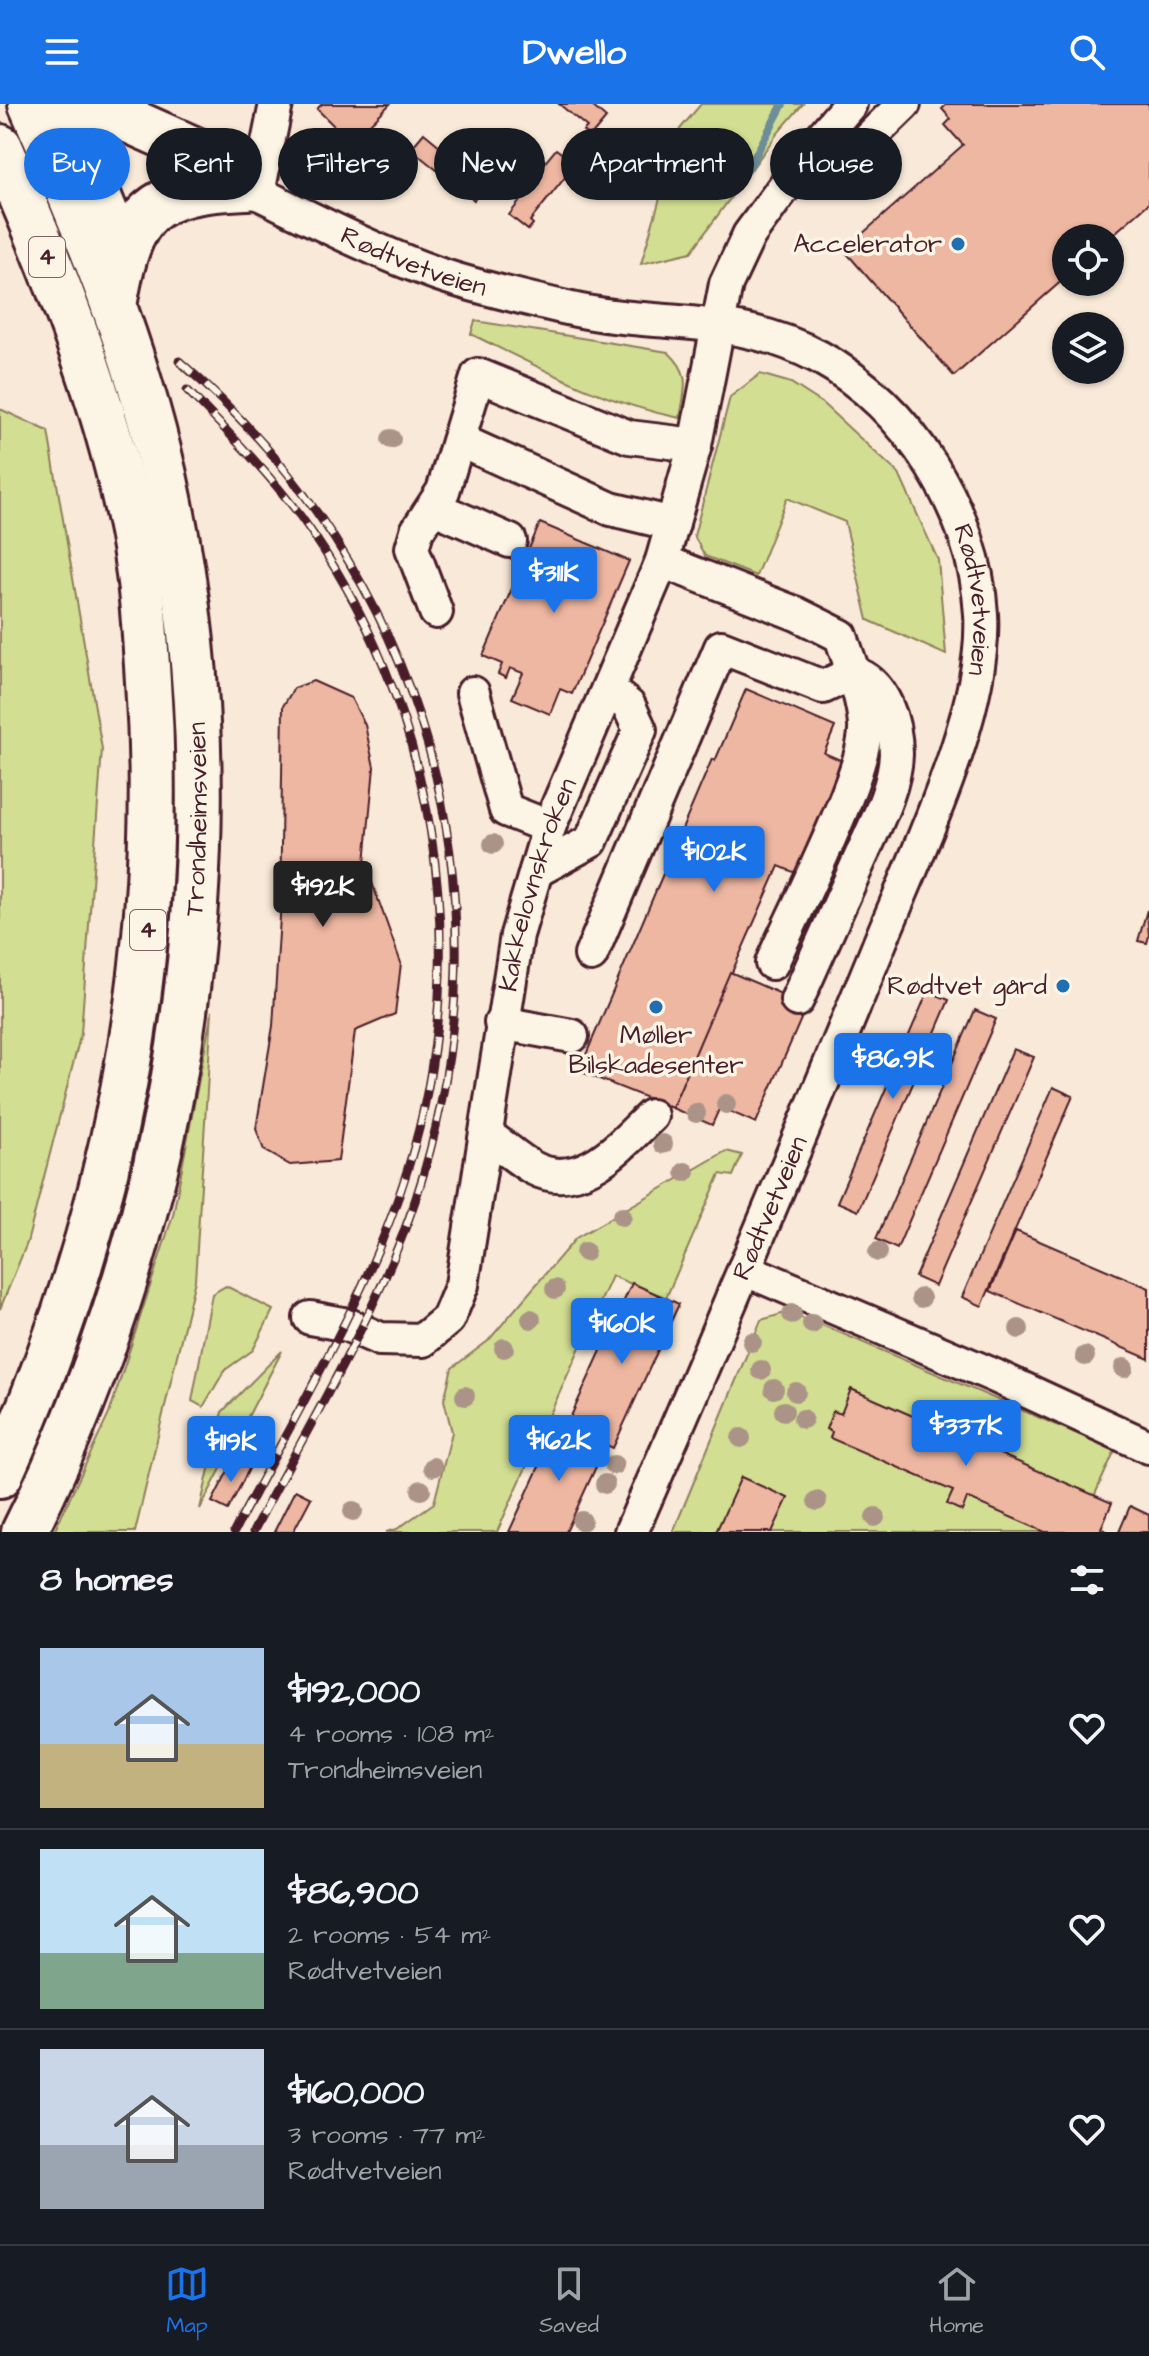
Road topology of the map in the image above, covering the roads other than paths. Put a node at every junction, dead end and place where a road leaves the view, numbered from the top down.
1 (31, 104) edge
2 (68, 104) edge
3 (92, 104) edge
4 (276, 104) edge
5 (850, 104) edge
6 (904, 104) edge
7 (146, 128) edge
8 (829, 128) edge
9 (879, 128) edge
10 (0, 147) edge
11 (262, 154) edge
12 (262, 195) edge
13 (165, 200) edge
14 (775, 200) edge
15 (126, 248) junction
16 (114, 306) junction
17 (717, 323) junction
18 (459, 440) junction
19 (695, 445) junction
20 (435, 508) junction
21 (673, 524) junction
22 (510, 541) dead end
23 (662, 561) junction
24 (436, 612) dead end
25 (853, 673) junction
26 (608, 689) junction
27 (473, 693) dead end
28 (549, 827) junction
29 (536, 871) junction
30 (591, 955) dead end
31 (772, 963) dead end
32 (797, 1000) dead end
33 (501, 1023) junction
34 (572, 1036) dead end
35 (651, 1116) dead end
36 (487, 1135) junction
37 (744, 1269) junction
38 (310, 1318) dead end
39 (1149, 1447) edge
40 (0, 1475) edge
41 (24, 1532) edge
42 (631, 1532) edge

1 - 16 highway, Trondheimsveien / 4
2 - 15 street
3 - 7 highway
4 - 11 street
5 - 8 street, Kakkelovnskroken
6 - 9 street
10 - 40 highway, Trondheimsveien / 4
12 - 17 street, Rødtvetveien
13 - 15 highway
14 - 17 street, Kakkelovnskroken
15 - 16 highway
16 - 41 highway, Trondheimsveien / 4
17 - 19 street, Kakkelovnskroken
17 - 37 street, Rødtvetveien
18 - 19 street
18 - 20 street
18 - 21 street
19 - 21 street, Kakkelovnskroken
20 - 22 street
20 - 24 street
21 - 23 street, Kakkelovnskroken
23 - 25 street
23 - 26 street, Kakkelovnskroken
25 - 30 street
25 - 31 street
25 - 32 street
26 - 28 street, Kakkelovnskroken
26 - 29 street
27 - 28 street
28 - 29 street, Kakkelovnskroken
29 - 33 street, Kakkelovnskroken
33 - 34 street
33 - 36 street, Kakkelovnskroken
35 - 36 street
36 - 38 street, Kakkelovnskroken
37 - 39 street
37 - 42 street, Rødtvetveien

